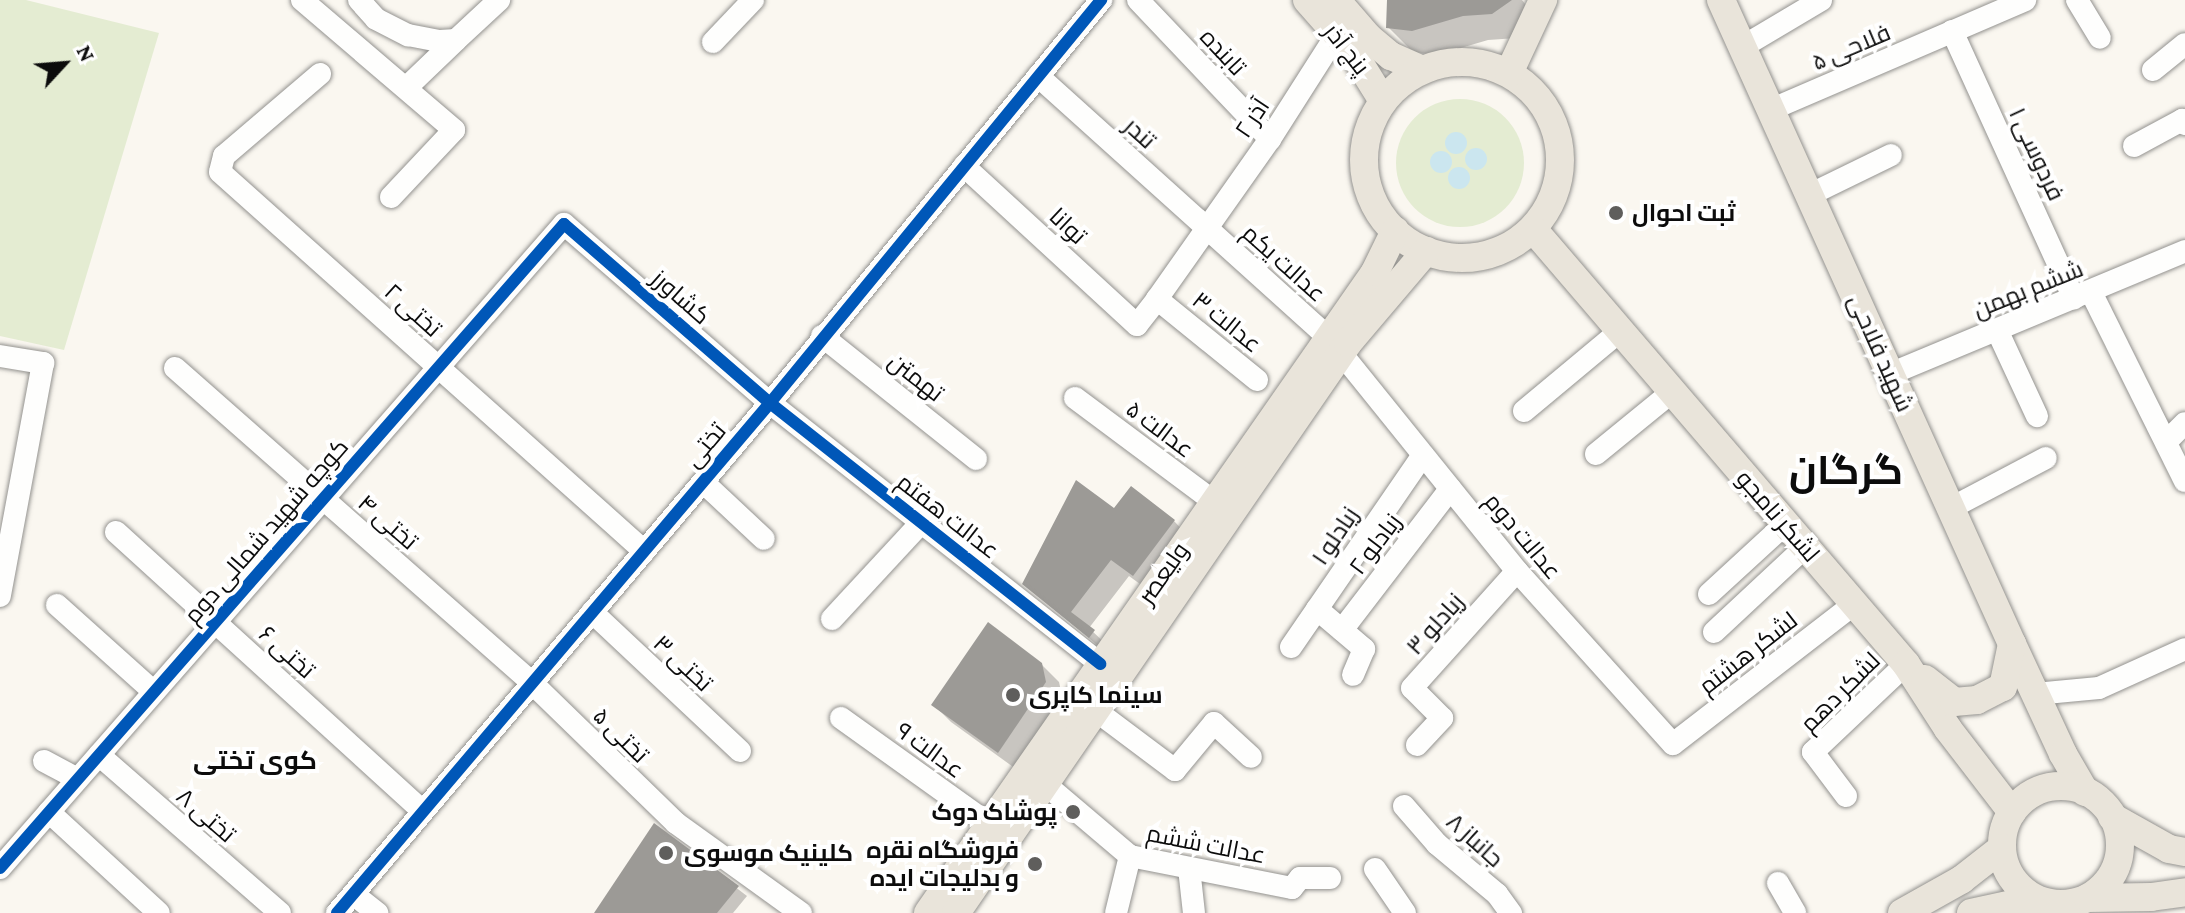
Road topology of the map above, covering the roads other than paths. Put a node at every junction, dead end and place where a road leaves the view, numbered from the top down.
1 (302, 0) edge
2 (359, 0) edge
3 (499, 0) edge
4 (753, 0) edge
5 (1101, 0) edge
6 (1138, 0) edge
7 (1307, 0) edge
8 (1336, 0) edge
9 (1543, 0) edge
10 (1721, 0) edge
11 (1821, 0) edge
12 (2025, 0) edge
13 (2077, 0) edge
14 (1952, 31) junction
15 (1337, 34) junction
16 (2100, 38) dead end
17 (456, 40) junction
18 (713, 42) dead end
19 (2185, 44) edge
20 (1742, 47) junction
21 (1511, 68) junction
22 (1422, 70) junction
23 (2153, 70) dead end
24 (320, 74) dead end
25 (1038, 76) junction
26 (406, 88) junction
27 (1383, 101) junction
28 (1770, 110) junction
29 (2185, 124) edge
30 (1270, 139) junction
31 (2134, 146) dead end
32 (1891, 155) dead end
33 (964, 166) junction
34 (1809, 195) junction
35 (391, 197) dead end
36 (564, 224) joint
37 (1206, 228) junction
38 (1395, 231) junction
39 (1538, 236) junction
40 (1426, 251) junction
41 (2185, 251) edge
42 (2082, 295) junction
43 (1157, 299) junction
44 (1997, 330) junction
45 (1620, 331) junction
46 (822, 336) junction
47 (1334, 345) junction
48 (0, 356) edge
49 (175, 368) dead end
50 (438, 368) junction
51 (1890, 374) junction
52 (1257, 380) dead end
53 (1672, 392) junction
54 (1075, 398) dead end
55 (770, 403) junction
56 (1524, 411) dead end
57 (2037, 416) dead end
58 (2185, 423) edge
59 (2167, 441) junction
60 (1596, 454) dead end
61 (1423, 455) junction
62 (2046, 458) dead end
63 (976, 459) dead end
64 (2185, 481) edge
65 (703, 482) junction
66 (1450, 489) junction
67 (323, 499) junction
68 (1213, 501) junction
69 (1951, 508) junction
70 (920, 524) junction
71 (1785, 524) junction
72 (116, 532) dead end
73 (764, 539) dead end
74 (1805, 547) junction
75 (644, 551) junction
76 (1517, 571) junction
77 (1709, 594) dead end
78 (0, 596) edge
79 (1854, 604) junction
80 (57, 605) dead end
81 (1317, 609) junction
82 (592, 612) junction
83 (832, 619) dead end
84 (215, 622) junction
85 (1342, 630) junction
86 (1714, 632) dead end
87 (2012, 644) junction
88 (1291, 647) dead end
89 (2185, 649) edge
90 (1100, 664) junction
91 (1906, 664) junction
92 (1353, 675) dead end
93 (532, 683) junction
94 (154, 692) junction
95 (2035, 694) junction
96 (1095, 710) junction
97 (841, 718) dead end
98 (1673, 744) joint
99 (1417, 745) dead end
100 (740, 751) dead end
101 (99, 755) junction
102 (1251, 757) dead end
103 (44, 761) dead end
104 (78, 779) junction
105 (1045, 784) junction
106 (2085, 792) junction
107 (1846, 796) dead end
108 (1404, 806) dead end
109 (423, 811) junction
110 (49, 812) junction
111 (2012, 812) junction
112 (2112, 817) junction
113 (989, 824) junction
114 (2002, 848) junction
115 (2185, 852) edge
116 (1130, 856) junction
117 (0, 868) edge
118 (1189, 868) junction
119 (1375, 869) dead end
120 (1330, 878) dead end
121 (1778, 883) dead end
122 (2185, 892) edge
123 (353, 894) junction
124 (2088, 898) junction
125 (2036, 899) junction
126 (159, 913) edge
127 (280, 913) edge
128 (337, 913) edge
129 (377, 913) edge
130 (801, 913) edge
131 (928, 913) edge
132 (956, 913) edge
133 (1116, 913) edge
134 (1194, 913) edge
135 (1405, 913) edge
136 (1511, 913) edge
137 (1795, 913) edge
138 (1902, 913) edge
139 (1971, 913) edge

1 - 26 street
2 - 17 street
3 - 17 street
4 - 18 street
5 - 25 street, تختی
6 - 30 street, تابنده
7 - 15 main road, پنج آذر
8 - 22 main road, پنج آذر
9 - 21 main road
10 - 20 main road, شهید فلاحی
11 - 20 street
12 - 14 street, ۵ فلاحی
13 - 16 street
14 - 28 street, ۵ فلاحی
14 - 42 street, ۱ فردوسی
15 - 27 main road, پنج آذر
15 - 30 street, ۲ آذر
17 - 26 street
19 - 23 street
20 - 28 main road, شهید فلاحی
21 - 22 main road
21 - 39 main road
22 - 27 main road
24 - 50 street, تختی ۲
25 - 33 street, تختی
25 - 37 street, تندر
26 - 35 street
27 - 38 main road
28 - 34 main road, شهید فلاحی
29 - 31 street
30 - 37 street, ۲ آذر
32 - 34 street
33 - 43 street, توانا
33 - 46 street, تختی
34 - 51 main road, شهید فلاحی
36 - 50 street, کوچه شهید شمالی دوم
36 - 55 street, کشاورز
37 - 43 street, عدالت ۳
37 - 47 street, عدالت یکم
38 - 40 main road
38 - 47 main road, ولیعصر
39 - 40 main road
39 - 45 main road, لشکر نامجو
40 - 47 main road, ولیعصر
41 - 42 street, ششم بهمن
42 - 44 street, ششم بهمن
42 - 59 street, ۱ فردوسی
43 - 52 street, عدالت ۳
44 - 51 street, ششم بهمن
44 - 57 street
45 - 53 main road, لشکر نامجو
45 - 56 street
46 - 55 street, تختی
46 - 63 street, تهمتن
47 - 61 street, عدالت دوم
47 - 68 main road, ولیعصر
47 - 96 main road, ولیعصر
48 - 78 street
49 - 67 street, تختی ۴
50 - 67 street, کوچه شهید شمالی دوم
50 - 75 street, تختی ۲
51 - 69 main road, شهید فلاحی
53 - 60 street
53 - 71 main road, لشکر نامجو
54 - 68 street, عدالت ۵
55 - 65 street, تختی
55 - 70 street, عدالت هفتم
58 - 59 street
59 - 64 street, ۱ فردوسی
61 - 66 street, عدالت دوم
61 - 81 street, زیادلو ۱
62 - 69 street
65 - 73 street
65 - 75 street, تختی
66 - 76 street, عدالت دوم
66 - 85 street, زیادلو ۲
67 - 84 street, کوچه شهید شمالی دوم
67 - 93 street, تختی ۴
68 - 90 main road, ولیعصر
69 - 87 main road, شهید فلاحی
70 - 83 street
70 - 90 street, عدالت هفتم
71 - 74 main road, لشکر نامجو
71 - 77 street
72 - 84 street, تختی ۶
74 - 79 main road, لشکر نامجو
74 - 86 street
75 - 82 street, تختی
76 - 98 street, عدالت دوم
76 - 99 street, زیادلو ۳
79 - 91 main road, لشکر نامجو
79 - 98 street, لشکر هشتم
80 - 94 street
81 - 85 street
81 - 88 street, زیادلو ۱
82 - 93 street, تختی
82 - 100 street, تختی ۳
84 - 94 street, کوچه شهید شمالی دوم
84 - 109 street, تختی ۶
85 - 92 street
87 - 91 main road
87 - 95 main road, شهید فلاحی
89 - 95 street
90 - 113 main road, ولیعصر
91 - 107 street, لشکر دهم
91 - 111 main road, لشکر نامجو
93 - 109 street, تختی
93 - 130 street, ۵ تختی
94 - 101 street, کوچه شهید شمالی دوم
95 - 106 main road, شهید فلاحی
96 - 102 street
96 - 105 main road, ولیعصر
97 - 113 street, عدالت ۹
101 - 104 street, کوچه شهید شمالی دوم
101 - 127 street, تختی ۸
103 - 104 street
104 - 110 street, کوچه شهید شمالی دوم
105 - 116 street, عدالت ششم
105 - 132 main road, ولیعصر
106 - 111 main road
106 - 112 main road
108 - 136 street, جانباز ۸
109 - 123 street, تختی
110 - 117 street, کوچه شهید شمالی دوم
110 - 126 street
111 - 114 main road
112 - 115 main road
112 - 124 main road
113 - 131 main road, ولیعصر
114 - 125 main road
114 - 138 main road
116 - 118 street, عدالت ششم
116 - 133 street
118 - 120 street, عدالت ششم
118 - 134 street
119 - 135 street
121 - 137 street
122 - 124 main road
123 - 128 street, تختی
123 - 129 street
124 - 125 main road
125 - 139 main road

